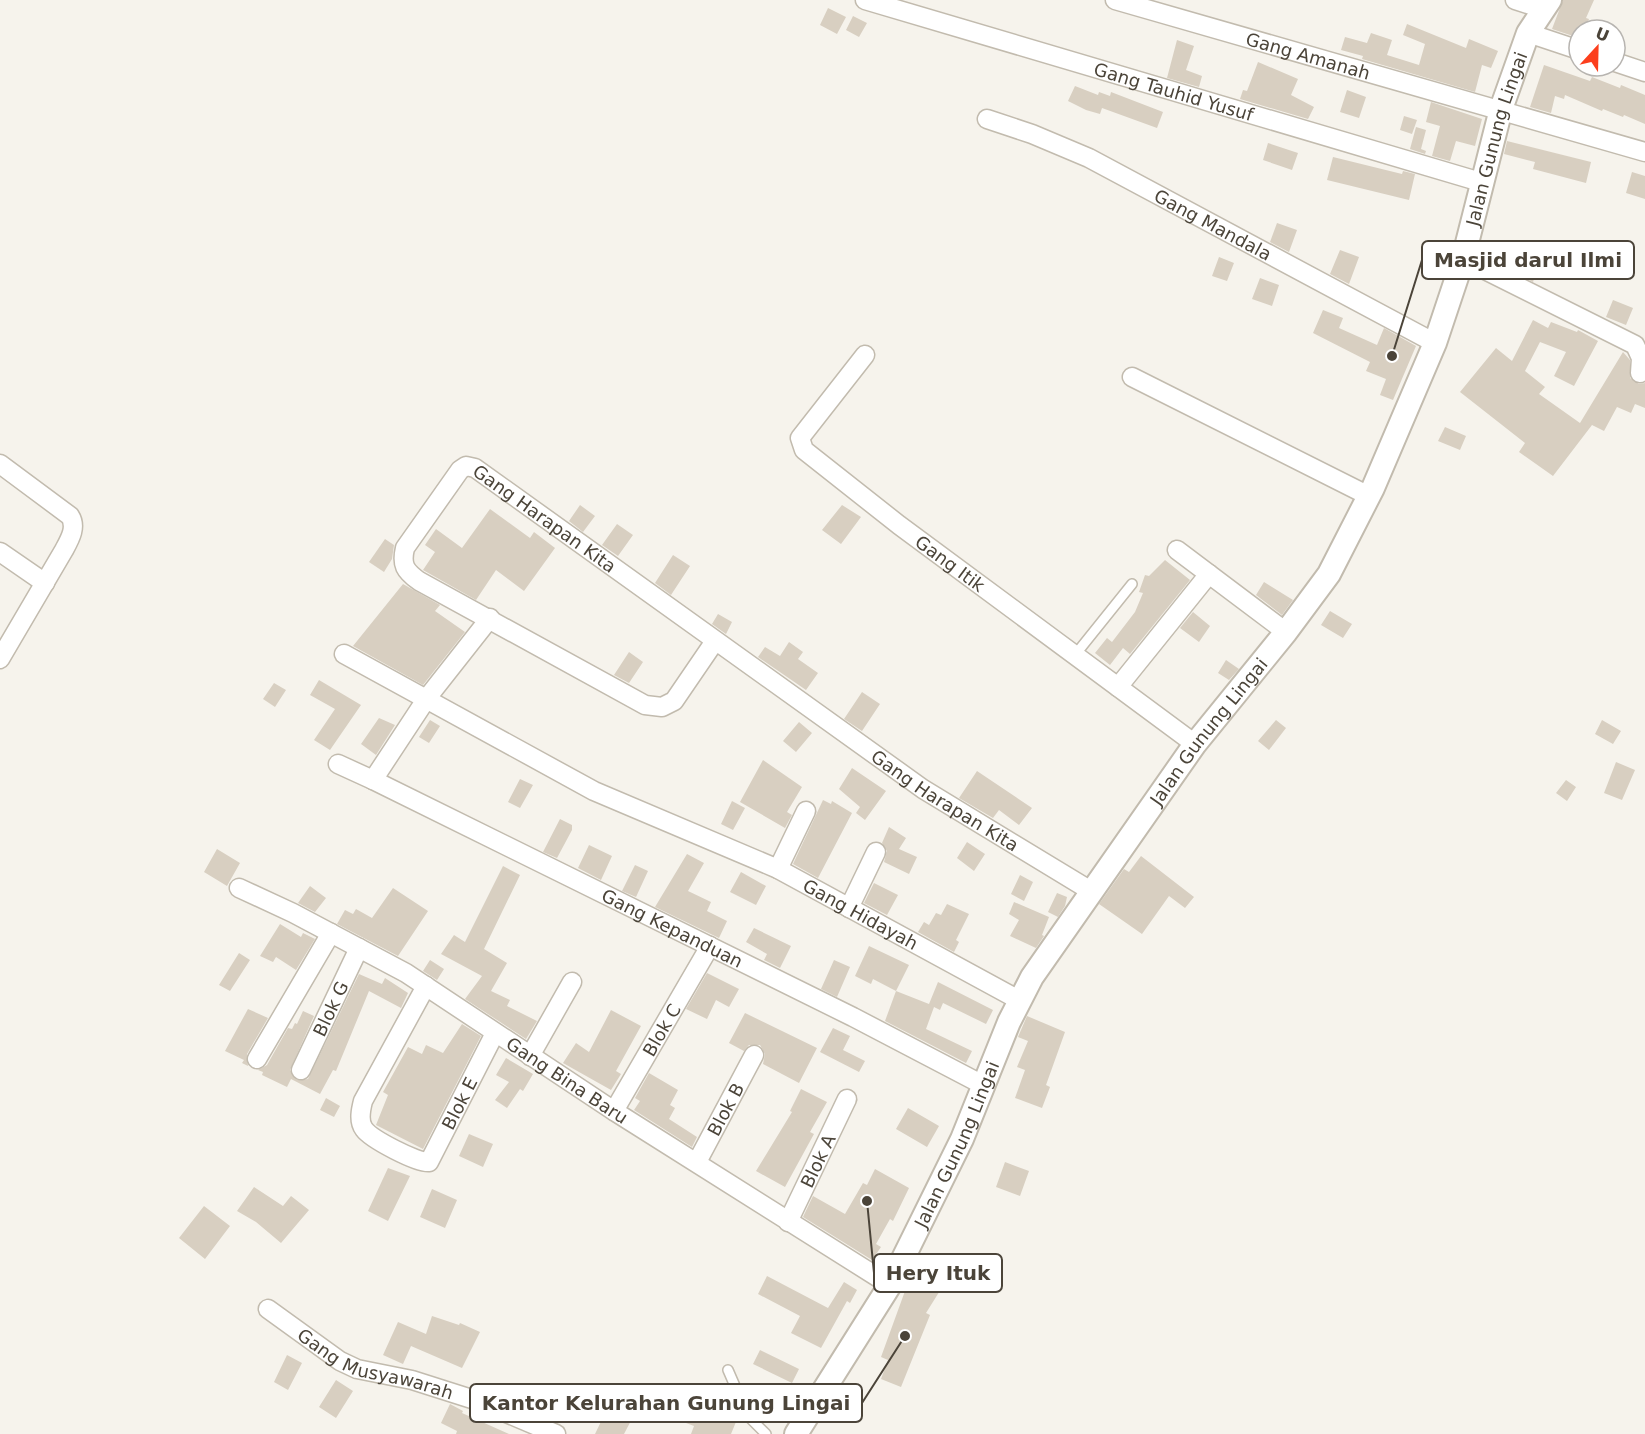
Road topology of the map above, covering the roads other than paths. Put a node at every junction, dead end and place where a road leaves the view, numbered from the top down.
1 (865, 0) edge
2 (1115, 0) edge
3 (1515, 0) edge
4 (1546, 5) edge
5 (1528, 33) junction
6 (1567, 46) edge
7 (1627, 66) edge
8 (1645, 72) edge
9 (1501, 109) junction
10 (987, 119) dead end
11 (1645, 152) edge
12 (1484, 183) junction
13 (1463, 259) junction
14 (1435, 343) junction
15 (865, 355) dead end
16 (1640, 373) dead end
17 (1132, 377) dead end
18 (0, 464) edge
19 (1369, 496) junction
20 (1177, 550) dead end
21 (0, 552) edge
22 (1209, 574) junction
23 (45, 583) junction
24 (1132, 584) dead end
25 (490, 618) junction
26 (1286, 632) junction
27 (715, 641) junction
28 (3, 647) edge
29 (344, 654) dead end
30 (1075, 656) junction
31 (1118, 687) junction
32 (427, 698) junction
33 (1195, 744) junction
34 (338, 764) dead end
35 (377, 772) junction
36 (806, 811) dead end
37 (876, 852) dead end
38 (778, 869) junction
39 (239, 888) dead end
40 (1091, 891) junction
41 (849, 909) junction
42 (331, 933) junction
43 (710, 946) junction
44 (359, 948) junction
45 (572, 982) dead end
46 (426, 986) junction
47 (1019, 1000) junction
48 (495, 1033) junction
49 (754, 1055) dead end
50 (530, 1056) junction
51 (257, 1059) dead end
52 (300, 1070) dead end
53 (985, 1086) junction
54 (847, 1099) dead end
55 (614, 1111) junction
56 (697, 1162) junction
57 (788, 1222) junction
58 (890, 1285) junction
59 (268, 1309) dead end
60 (728, 1370) dead end
61 (556, 1434) edge
62 (766, 1434) edge
63 (796, 1434) edge

1 - 12 street, Gang Tauhid Yusuf
2 - 9 street, Gang Amanah
3 - 4 street
4 - 5 street, Jalan Gunung Lingai
5 - 6 street
5 - 9 street, Jalan Gunung Lingai
7 - 8 street
9 - 11 street, Gang Amanah
9 - 12 street, Jalan Gunung Lingai
10 - 14 street, Gang Mandala
12 - 13 street, Jalan Gunung Lingai
13 - 14 street, Jalan Gunung Lingai
13 - 16 street
14 - 19 street, Jalan Gunung Lingai
15 - 30 street, Gang Itik
17 - 19 street
18 - 23 street
19 - 26 street, Jalan Gunung Lingai
20 - 22 street
21 - 23 street
22 - 26 street
22 - 31 street
23 - 28 street
24 - 30 lane
25 - 27 street, Gang Harapan Kita
25 - 27 street, Gang Harapan Kita
25 - 32 street
26 - 33 street, Jalan Gunung Lingai
27 - 40 street, Gang Harapan Kita
29 - 32 street, Gang Hidayah
30 - 31 street, Gang Itik
31 - 33 street, Gang Itik
32 - 35 street
32 - 38 street, Gang Hidayah
33 - 40 street, Jalan Gunung Lingai
34 - 35 street, Gang Kepanduan
35 - 43 street, Gang Kepanduan
36 - 38 street
37 - 41 street
38 - 41 street, Gang Hidayah
39 - 42 street, Gang Bina Baru
40 - 47 street, Jalan Gunung Lingai
41 - 47 street, Gang Hidayah
42 - 44 street, Gang Bina Baru
42 - 51 street
43 - 53 street, Gang Kepanduan
43 - 55 street, Blok C
44 - 46 street, Gang Bina Baru
44 - 52 street, Blok G
45 - 50 street
46 - 48 street, Gang Bina Baru
46 - 48 street, Blok E
47 - 53 street, Jalan Gunung Lingai
48 - 50 street, Gang Bina Baru
49 - 56 street, Blok B
50 - 55 street, Gang Bina Baru
53 - 58 street, Jalan Gunung Lingai
54 - 57 street, Blok A
55 - 56 street, Gang Bina Baru
56 - 57 street, Gang Bina Baru
57 - 58 street, Gang Bina Baru
58 - 63 street, Jalan Gunung Lingai
59 - 61 street, Gang Musyawarah
60 - 62 lane

